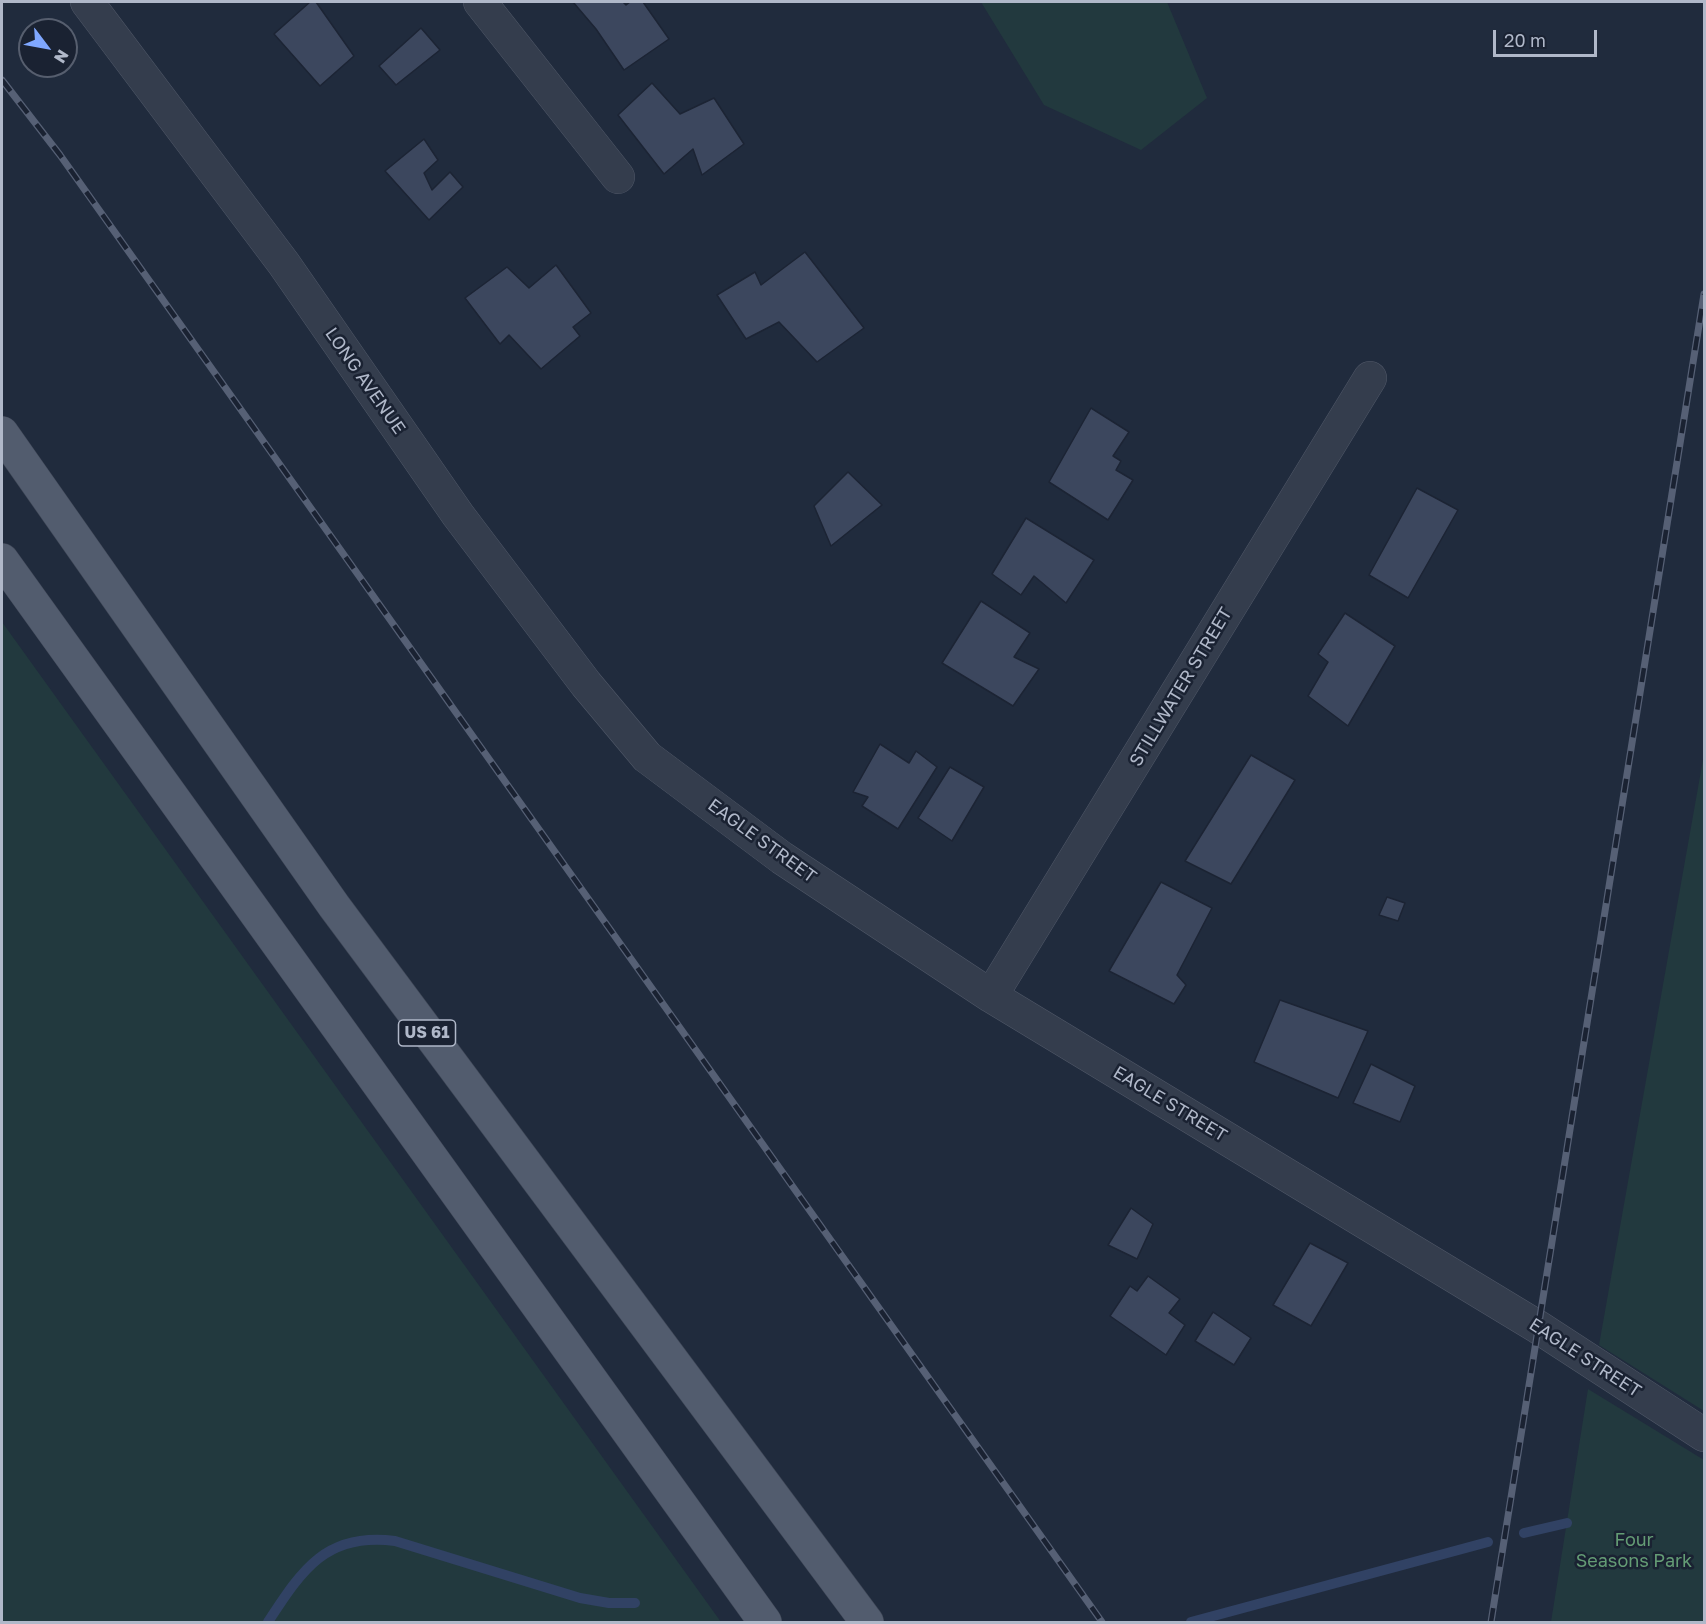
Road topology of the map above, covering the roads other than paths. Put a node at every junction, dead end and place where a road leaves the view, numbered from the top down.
1 (87, 2) edge
2 (480, 2) edge
3 (618, 177) dead end
4 (1370, 378) dead end
5 (2, 433) edge
6 (2, 560) edge
7 (648, 757) joint
8 (991, 996) junction
9 (1704, 1435) edge
10 (765, 1623) edge
11 (867, 1623) edge

1 - 7 street, LONG AVENUE
2 - 3 street
4 - 8 street, STILLWATER STREET
5 - 11 main road, US 61
6 - 10 main road
7 - 8 street, EAGLE STREET
8 - 9 street, EAGLE STREET

